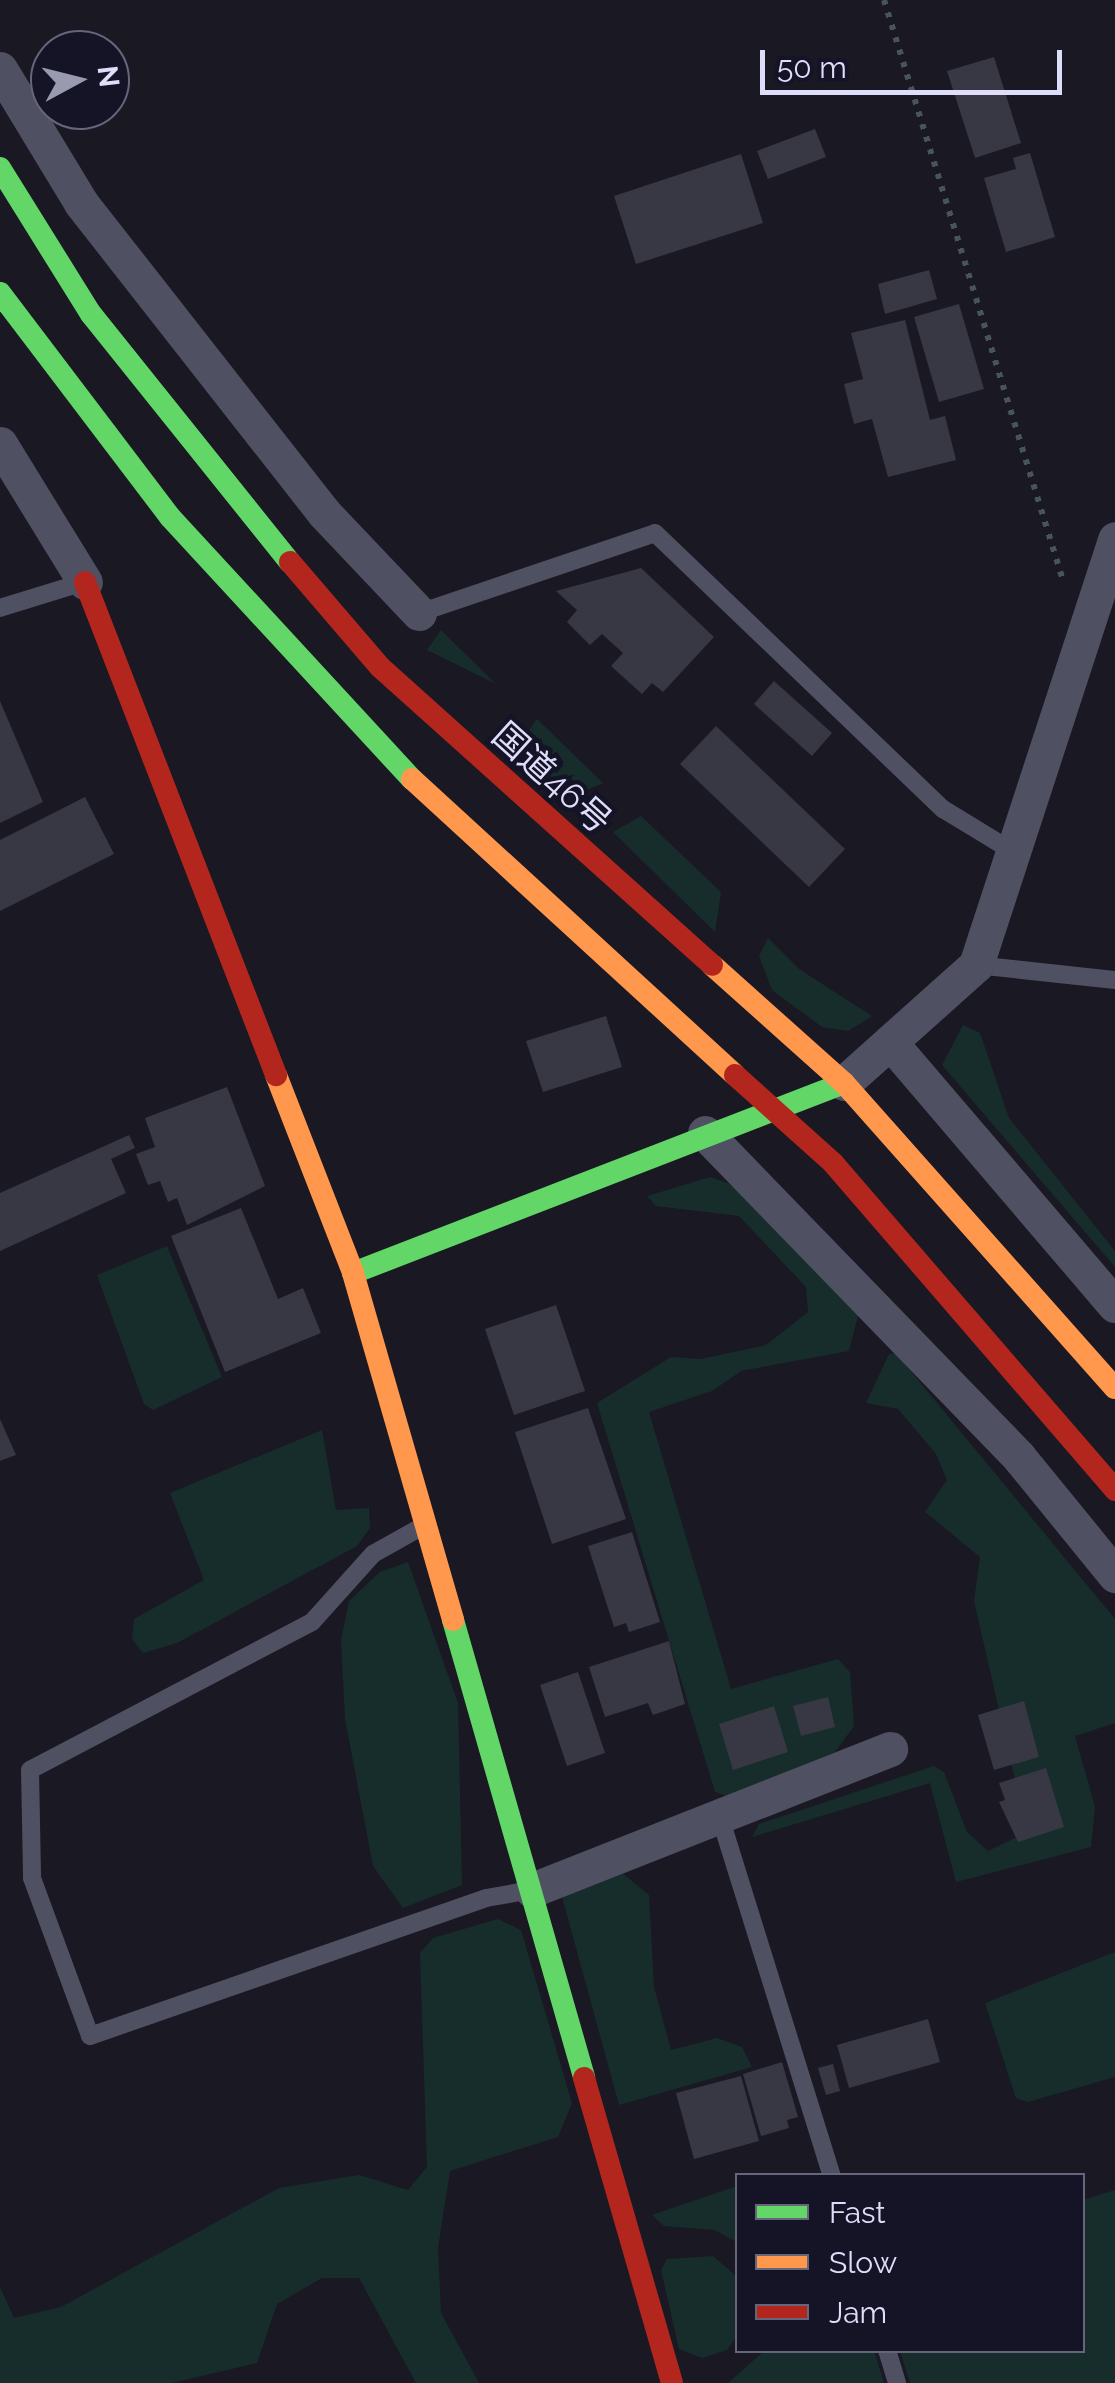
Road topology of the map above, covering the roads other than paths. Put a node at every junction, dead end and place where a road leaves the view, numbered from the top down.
1 (0, 69) edge
2 (0, 168) edge
3 (0, 293) edge
4 (0, 444) edge
5 (1115, 540) edge
6 (85, 582) junction
7 (0, 608) edge
8 (419, 613) joint
9 (1012, 852) junction
10 (976, 965) junction
11 (1115, 980) edge
12 (890, 1042) junction
13 (844, 1084) junction
14 (776, 1105) junction
15 (705, 1133) junction
16 (353, 1273) junction
17 (1115, 1306) edge
18 (1115, 1388) edge
19 (1115, 1490) edge
20 (426, 1524) junction
21 (1115, 1575) edge
22 (890, 1749) dead end
23 (720, 1818) junction
24 (532, 1890) junction
25 (831, 2173) edge
26 (888, 2353) edge
27 (672, 2383) edge
28 (897, 2383) edge

1 - 8 street
2 - 13 main road, 国道46号
3 - 14 main road
4 - 6 street
5 - 9 street
6 - 7 lane
6 - 16 main road
8 - 9 lane
9 - 10 street
10 - 11 lane
10 - 12 street
12 - 13 street
12 - 17 street
13 - 14 main road
13 - 18 main road, 国道46号
14 - 15 main road
14 - 19 main road
15 - 16 main road
15 - 21 street
16 - 20 main road
20 - 24 main road
20 - 24 lane
22 - 23 street
23 - 24 street
23 - 25 lane
24 - 27 main road
26 - 28 lane

